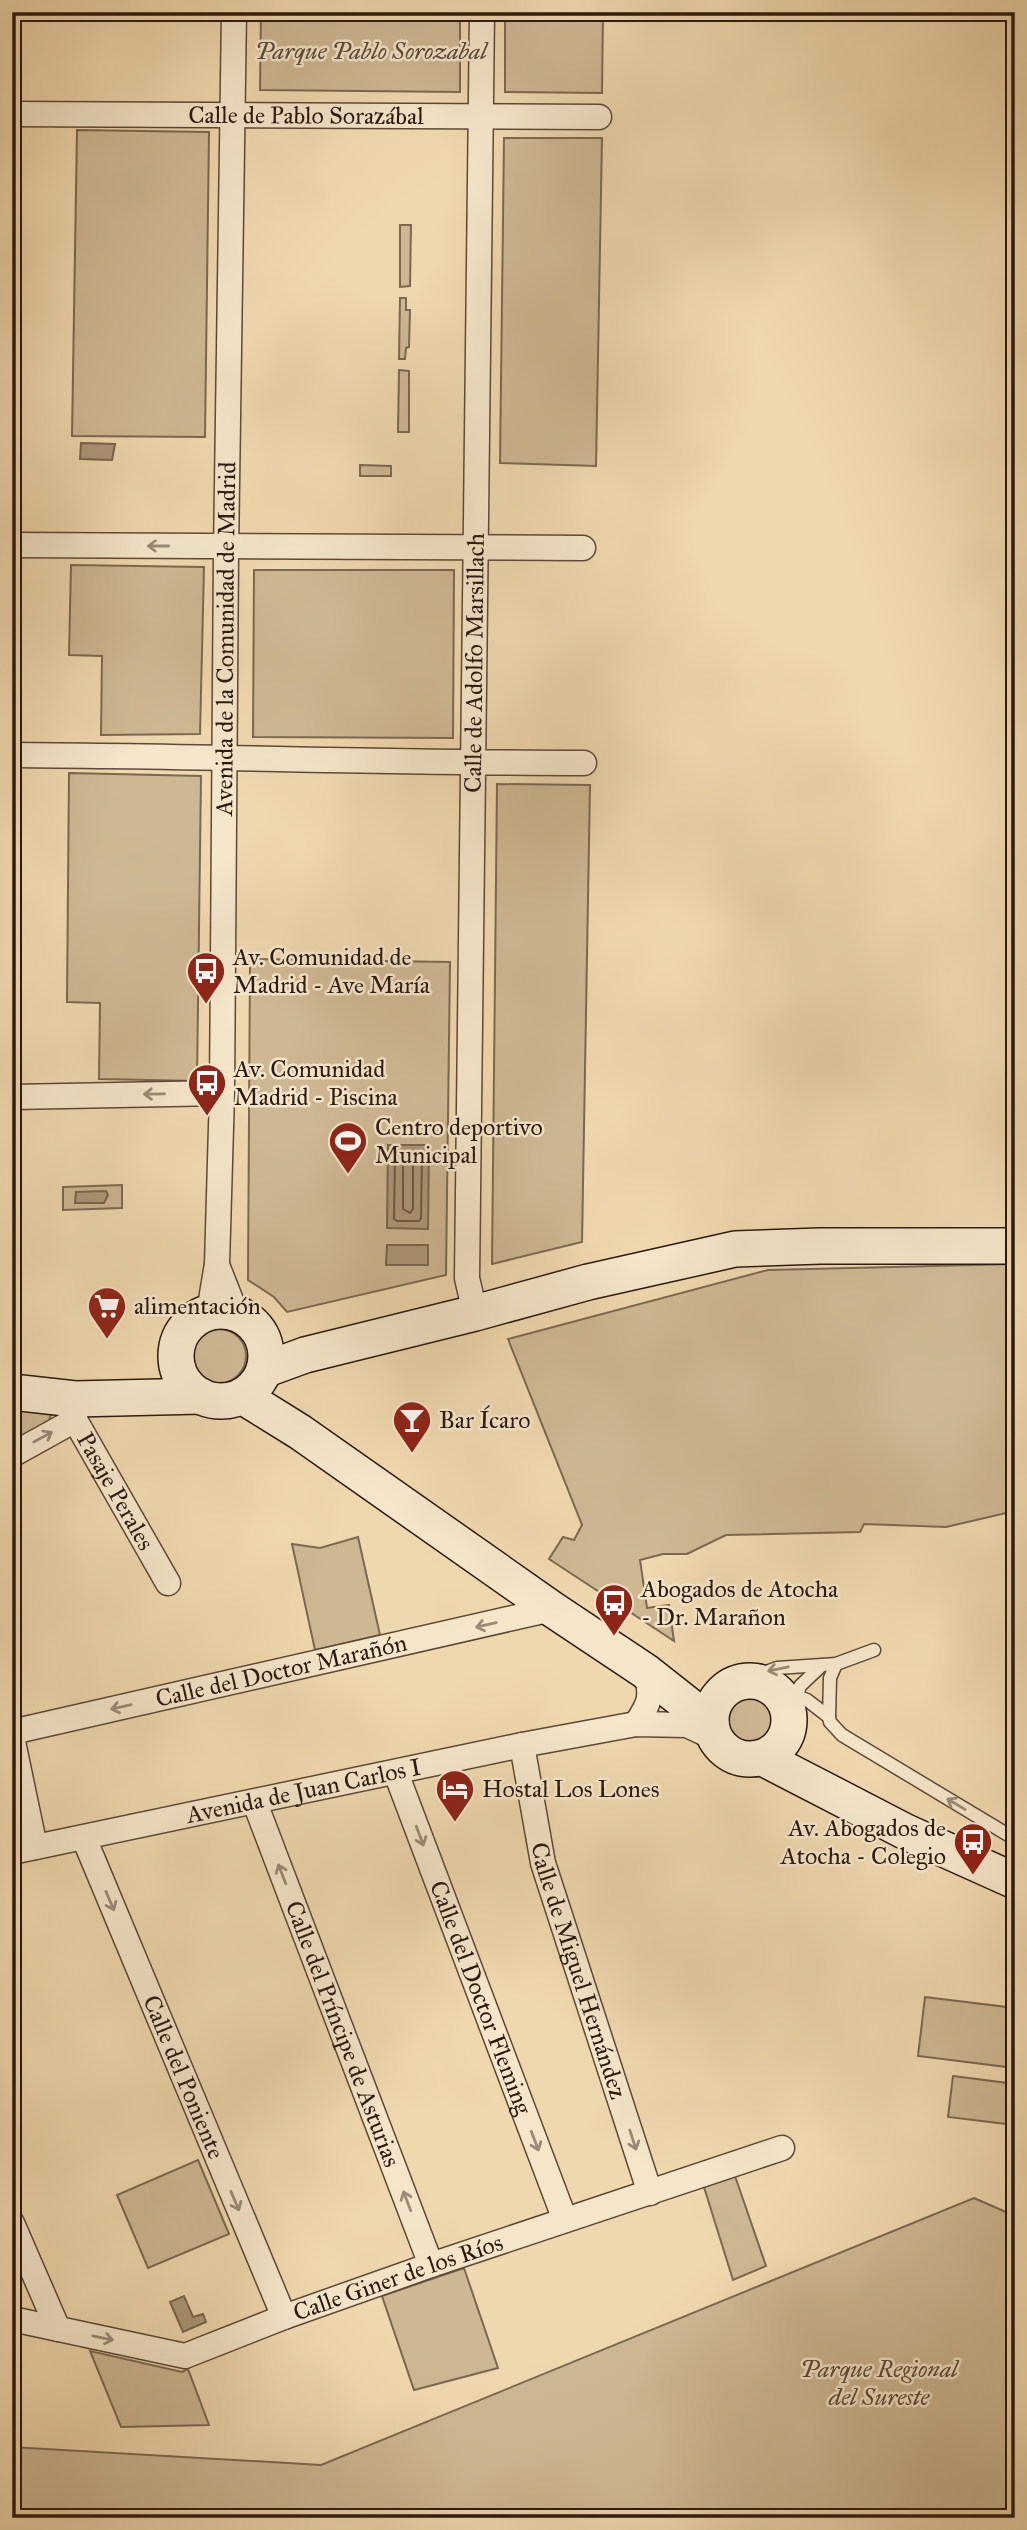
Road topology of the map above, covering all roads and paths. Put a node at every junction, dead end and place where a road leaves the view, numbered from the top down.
1 (234, 12) edge
2 (482, 12) edge
3 (12, 114) edge
4 (231, 114) junction
5 (481, 117) junction
6 (599, 117) dead end
7 (12, 545) edge
8 (226, 546) junction
9 (475, 548) junction
10 (583, 548) dead end
11 (12, 755) edge
12 (224, 756) junction
13 (474, 763) junction
14 (584, 763) dead end
15 (222, 1093) junction
16 (12, 1097) edge
17 (1015, 1246) edge
18 (222, 1312) junction
19 (475, 1313) junction
20 (176, 1356) junction
21 (257, 1372) junction
22 (12, 1392) edge
23 (201, 1396) junction
24 (110, 1399) junction
25 (75, 1410) junction
26 (12, 1455) edge
27 (167, 1583) dead end
28 (552, 1609) junction
29 (874, 1650) dead end
30 (835, 1664) junction
31 (820, 1667) junction
32 (645, 1671) junction
33 (734, 1685) junction
34 (829, 1717) junction
35 (782, 1719) junction
36 (636, 1724) junction
37 (713, 1730) junction
38 (12, 1734) edge
39 (522, 1745) junction
40 (396, 1773) junction
41 (255, 1803) junction
42 (84, 1838) junction
43 (1015, 1839) edge
44 (23, 1849) edge
45 (1015, 1881) edge
46 (782, 2148) dead end
47 (650, 2193) junction
48 (565, 2220) junction
49 (12, 2224) edge
50 (431, 2265) junction
51 (284, 2317) junction
52 (12, 2319) edge
53 (58, 2329) junction

1 - 4 street, Avenida de la Comunidad de Madrid
2 - 5 street, Calle de Adolfo Marsillach
3 - 4 street, Calle de Pablo Sorazábal
4 - 5 street, Calle de Pablo Sorazábal
4 - 8 street, Avenida de la Comunidad de Madrid
5 - 6 street, Calle de Pablo Sorazábal
5 - 9 street, Calle de Adolfo Marsillach
8 -> 7 street
8 - 9 street
8 - 12 street, Avenida de la Comunidad de Madrid
9 - 10 street
9 - 13 street, Calle de Adolfo Marsillach
11 - 12 street
12 - 13 street
12 - 15 street, Avenida de la Comunidad de Madrid
13 - 14 street
13 - 19 street, Calle de Adolfo Marsillach
15 -> 16 street
15 - 18 street, Avenida de la Comunidad de Madrid
17 - 19 main road
18 - 20 main road
18 - 21 main road
19 - 21 main road
20 - 23 main road
20 - 24 main road
21 - 23 main road
21 - 28 main road
22 - 25 main road
23 - 24 main road
24 - 25 main road
26 -> 25 street
25 - 27 street, Pasaje Perales
28 - 32 main road
28 -> 38 street, Calle del Doctor Marañón
29 - 30 lane
30 - 31 lane
30 - 34 lane
31 -> 33 lane
31 - 35 lane
32 - 33 main road
32 - 36 street
32 - 37 main road
33 - 35 main road
33 - 37 main road
34 - 35 lane
43 -> 34 lane
35 - 37 main road
35 - 45 main road
36 - 37 street, Avenida de Juan Carlos I
36 - 39 street, Avenida de Juan Carlos I
38 - 44 street
39 - 40 street, Avenida de Juan Carlos I
39 -> 47 street, Calle de Miguel Hernández
40 - 41 street, Avenida de Juan Carlos I
40 -> 48 street, Calle del Doctor Fleming
41 - 42 street, Avenida de Juan Carlos I
50 -> 41 street, Calle del Príncipe de Asturias
42 - 44 street, Avenida de Juan Carlos I
42 -> 51 street, Calle del Poniente
46 - 47 street, Calle Giner de los Ríos
47 - 48 street, Calle Giner de los Ríos
48 - 50 street, Calle Giner de los Ríos
49 - 53 street
50 - 51 street, Calle Giner de los Ríos
53 -> 51 street, Calle Giner de los Ríos
52 - 53 street, Calle Giner de los Ríos

